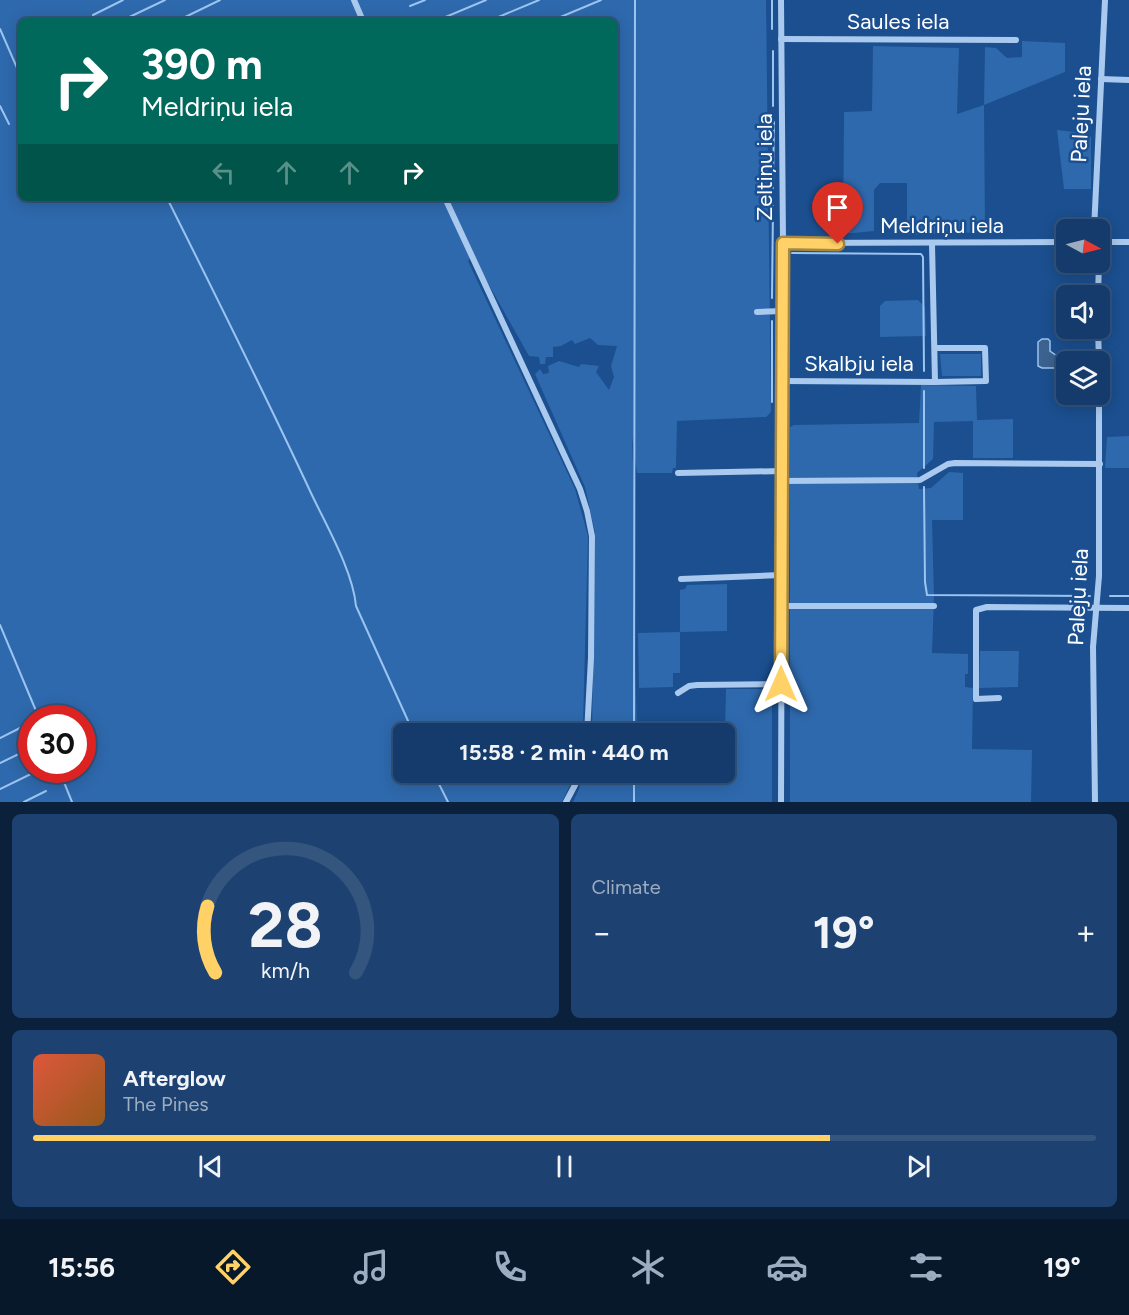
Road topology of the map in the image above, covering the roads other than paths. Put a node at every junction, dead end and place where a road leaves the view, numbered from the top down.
1 (354, 0) edge
2 (781, 0) edge
3 (1105, 0) edge
4 (362, 18) edge
5 (781, 39) junction
6 (1016, 40) dead end
7 (1101, 79) junction
8 (1129, 80) edge
9 (446, 201) edge
10 (1095, 219) edge
11 (1056, 242) edge
12 (1110, 242) edge
13 (1129, 242) edge
14 (783, 243) junction
15 (932, 244) junction
16 (782, 311) junction
17 (757, 312) dead end
18 (935, 348) junction
19 (782, 381) junction
20 (935, 382) junction
21 (1099, 405) edge
22 (1100, 464) junction
23 (782, 471) junction
24 (678, 473) dead end
25 (782, 481) junction
26 (781, 575) junction
27 (681, 579) dead end
28 (781, 606) junction
29 (934, 606) dead end
30 (1096, 607) junction
31 (1129, 608) edge
32 (781, 684) junction
33 (678, 693) dead end
34 (999, 698) dead end
35 (588, 723) edge
36 (575, 783) edge
37 (566, 802) edge
38 (781, 802) edge
39 (1095, 802) edge

1 - 4 street
2 - 5 street, Zeltiņu iela
3 - 7 street, Paleju iela
5 - 6 street, Saules iela
5 - 14 street, Zeltiņu iela
7 - 8 street
7 - 10 street, Paleju iela
9 - 35 street
11 - 15 street, Meldriņu iela
12 - 13 street
14 - 15 street, Meldriņu iela
14 - 16 street, Zeltiņu iela
15 - 18 street, Skalbju iela
16 - 17 street
16 - 19 street, Zeltiņu iela
18 - 20 street, Skalbju iela
18 - 20 street, Skalbju iela
19 - 20 street, Skalbju iela
19 - 23 street, Zeltiņu iela
21 - 22 street, Paleju iela
22 - 25 street
22 - 30 street, Paleju iela
23 - 24 street
23 - 25 street, Zeltiņu iela
25 - 26 street, Zeltiņu iela
26 - 27 street
26 - 28 street, Zeltiņu iela
28 - 29 street
28 - 32 street, Zeltiņu iela
30 - 31 street
30 - 34 street
30 - 39 street, Paleju iela
32 - 33 street
32 - 38 street, Zeltiņu iela
36 - 37 street

